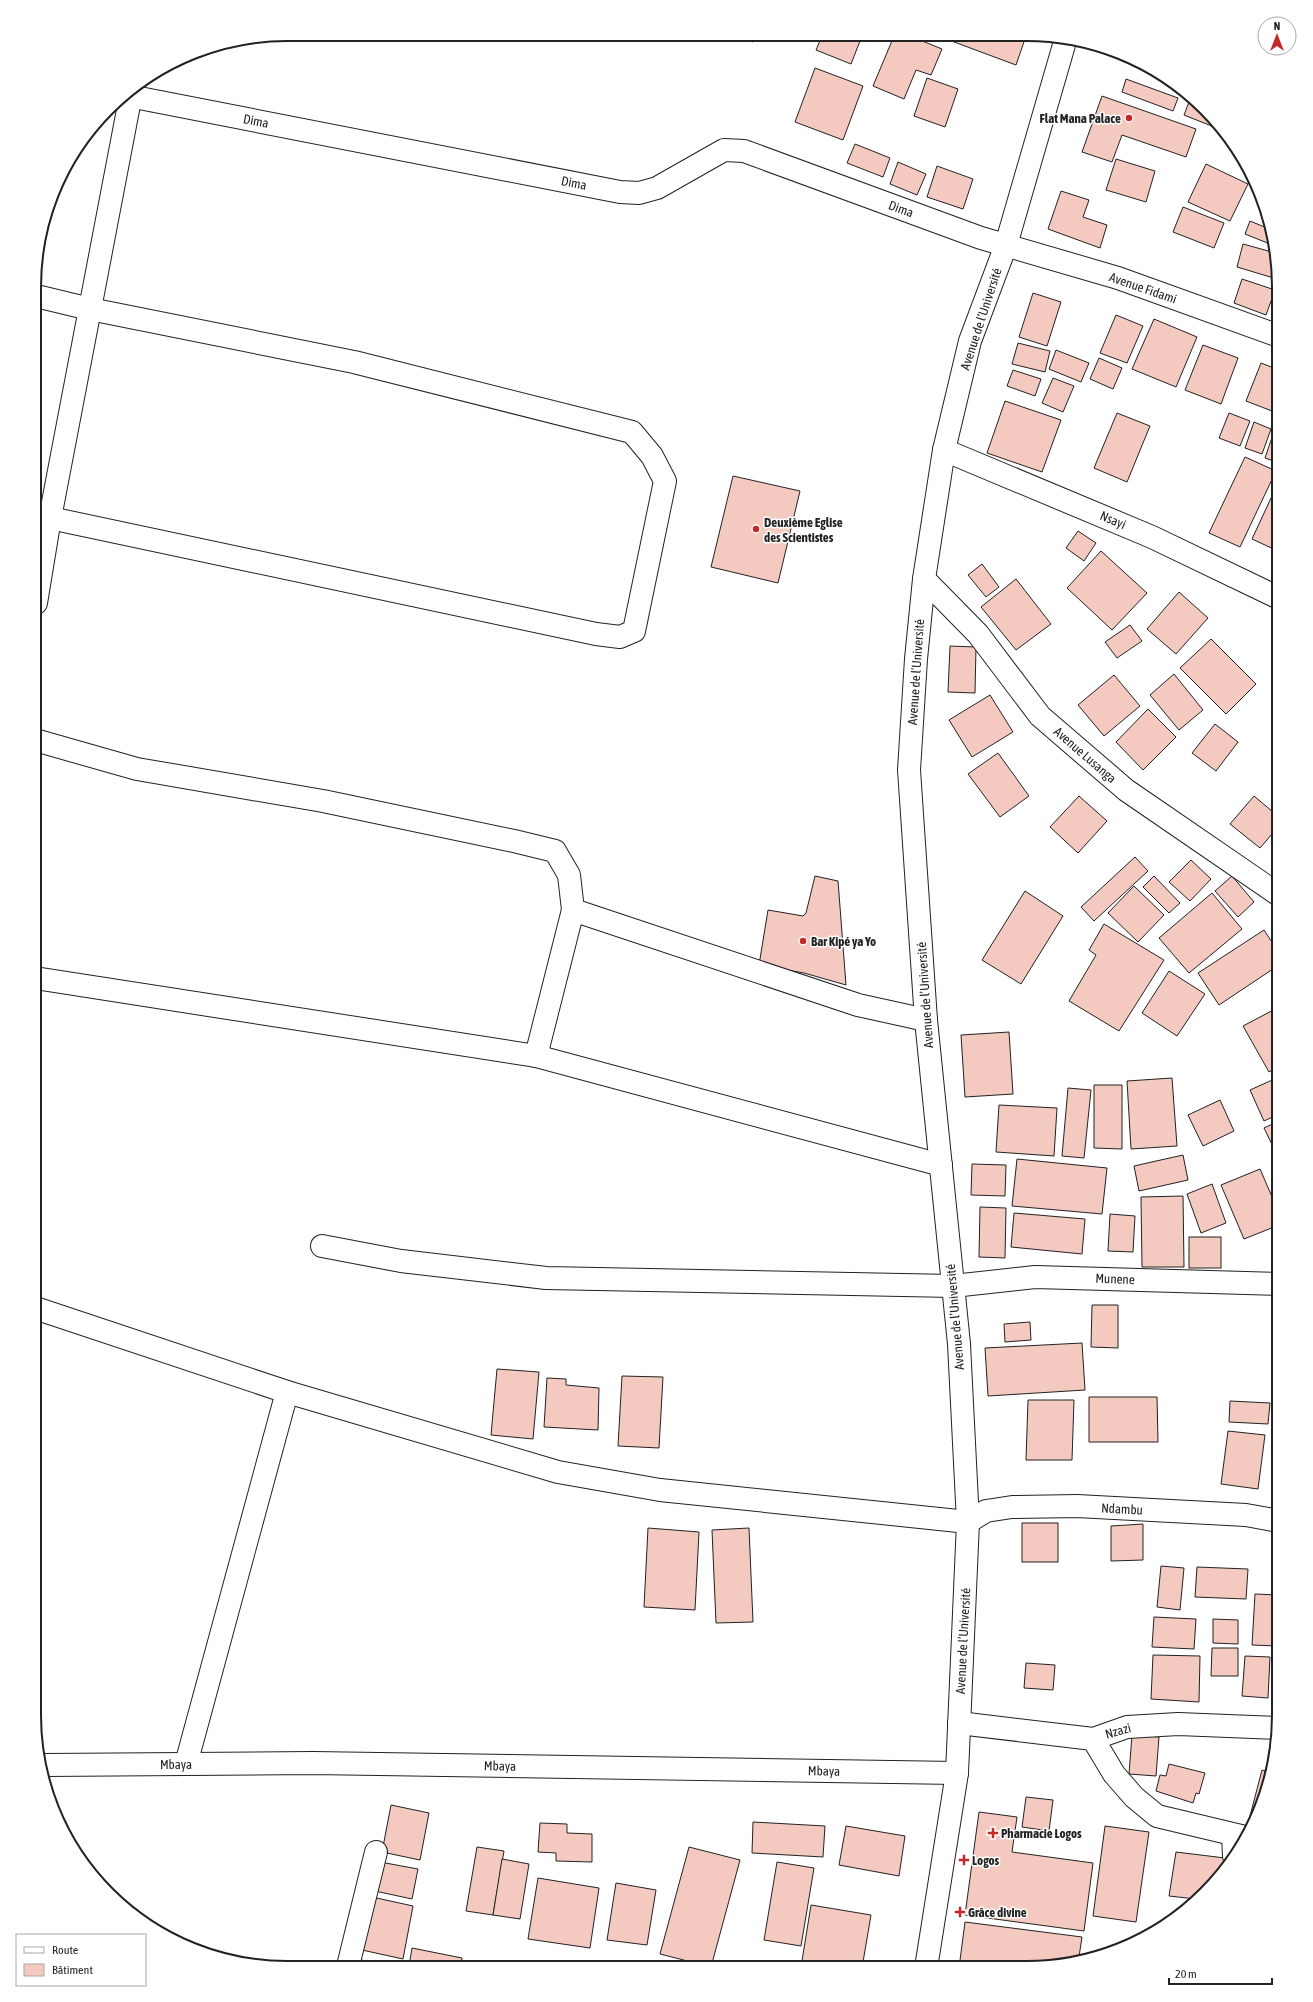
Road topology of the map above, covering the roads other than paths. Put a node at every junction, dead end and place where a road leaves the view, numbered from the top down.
1 (1064, 44) edge
2 (134, 95) edge
3 (128, 99) edge
4 (1006, 245) junction
5 (41, 297) edge
6 (90, 309) junction
7 (1272, 333) edge
8 (944, 450) junction
9 (43, 517) edge
10 (41, 542) edge
11 (924, 579) junction
12 (1272, 595) edge
13 (41, 742) edge
14 (1272, 890) edge
15 (573, 910) junction
16 (41, 979) edge
17 (926, 1020) junction
18 (536, 1056) junction
19 (941, 1165) junction
20 (322, 1246) dead end
21 (1272, 1284) edge
22 (953, 1286) junction
23 (41, 1310) edge
24 (287, 1392) junction
25 (1272, 1519) edge
26 (968, 1522) junction
27 (959, 1723) junction
28 (1271, 1728) edge
29 (1093, 1739) junction
30 (186, 1764) junction
31 (46, 1765) edge
32 (957, 1773) junction
33 (1237, 1843) edge
34 (376, 1852) dead end
35 (349, 1961) edge
36 (927, 1961) edge

1 - 4 street, Avenue de l’Université
2 - 4 street, Dima
3 - 6 street
4 - 7 street, Avenue Fidami
4 - 8 street, Avenue de l’Université
5 - 6 street
6 - 9 street
6 - 9 street
8 - 11 street, Avenue de l’Université
8 - 12 street, Nsayi
9 - 10 street
11 - 14 street, Avenue Lusanga
11 - 17 street, Avenue de l’Université
13 - 15 street
15 - 17 street
15 - 18 street
16 - 18 street
17 - 19 street, Avenue de l’Université
18 - 19 street
19 - 22 street, Avenue de l’Université
20 - 22 street, Munene
21 - 22 street, Munene
22 - 26 street, Avenue de l’Université
23 - 24 street
24 - 26 street
24 - 30 street
25 - 26 street, Ndambu
26 - 27 street, Avenue de l’Université
27 - 29 street, Nzazi
27 - 32 street, Avenue de l’Université
28 - 29 street, Nzazi
29 - 33 street
30 - 31 street, Mbaya
30 - 32 street, Mbaya
32 - 36 street, Avenue de l’Université
34 - 35 street

